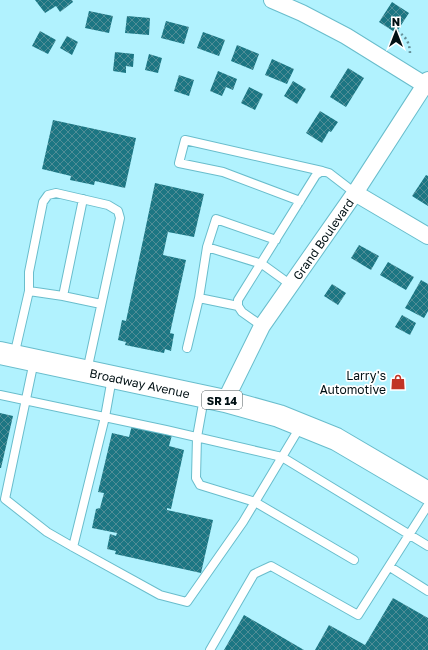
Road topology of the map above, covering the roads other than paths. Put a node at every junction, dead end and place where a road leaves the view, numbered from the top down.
1 (272, 0) edge
2 (426, 83) edge
3 (322, 171) junction
4 (355, 193) junction
5 (84, 199) junction
6 (300, 201) junction
7 (428, 236) edge
8 (276, 240) junction
9 (207, 247) junction
10 (262, 264) junction
11 (291, 285) junction
12 (29, 291) junction
13 (63, 296) junction
14 (199, 298) junction
15 (102, 304) junction
16 (238, 306) junction
17 (262, 326) junction
18 (187, 348) dead end
19 (16, 357) edge
20 (87, 372) junction
21 (112, 377) junction
22 (0, 395) edge
23 (215, 399) junction
24 (26, 401) junction
25 (104, 417) junction
26 (301, 425) junction
27 (197, 437) junction
28 (282, 458) junction
29 (428, 493) edge
30 (2, 498) edge
31 (255, 502) junction
32 (428, 505) edge
33 (409, 535) junction
34 (428, 546) edge
35 (73, 547) junction
36 (354, 560) dead end
37 (390, 566) junction
38 (428, 591) edge
39 (210, 650) edge

1 - 2 street
2 - 4 street, Grand Boulevard
3 - 4 lane
3 - 6 lane
3 - 6 lane
4 - 7 street
4 - 11 street, Grand Boulevard
5 - 12 lane
5 - 13 lane
5 - 15 lane
6 - 8 lane
8 - 9 lane
8 - 10 lane
9 - 10 lane
9 - 14 lane
10 - 11 lane
10 - 16 lane
11 - 17 street, Grand Boulevard
12 - 13 lane
12 - 19 lane
13 - 15 lane
14 - 16 lane
14 - 18 lane
15 - 20 lane
16 - 17 lane
17 - 23 street, Grand Boulevard
19 - 20 main road, Broadway Avenue / SR 14
19 - 24 lane
20 - 21 main road, Broadway Avenue / SR 14
21 - 23 main road, Broadway Avenue / SR 14
21 - 25 lane
22 - 24 lane
23 - 26 main road, Broadway Avenue / SR 14
23 - 27 lane
24 - 25 lane
24 - 30 lane
25 - 27 lane
25 - 35 lane
26 - 28 lane
26 - 29 main road, Broadway Avenue / SR 14
27 - 28 lane
27 - 31 lane
28 - 31 lane
28 - 33 lane
30 - 35 lane
31 - 35 lane
31 - 36 lane
32 - 33 lane
33 - 34 lane
33 - 37 lane
37 - 38 lane
37 - 39 lane

